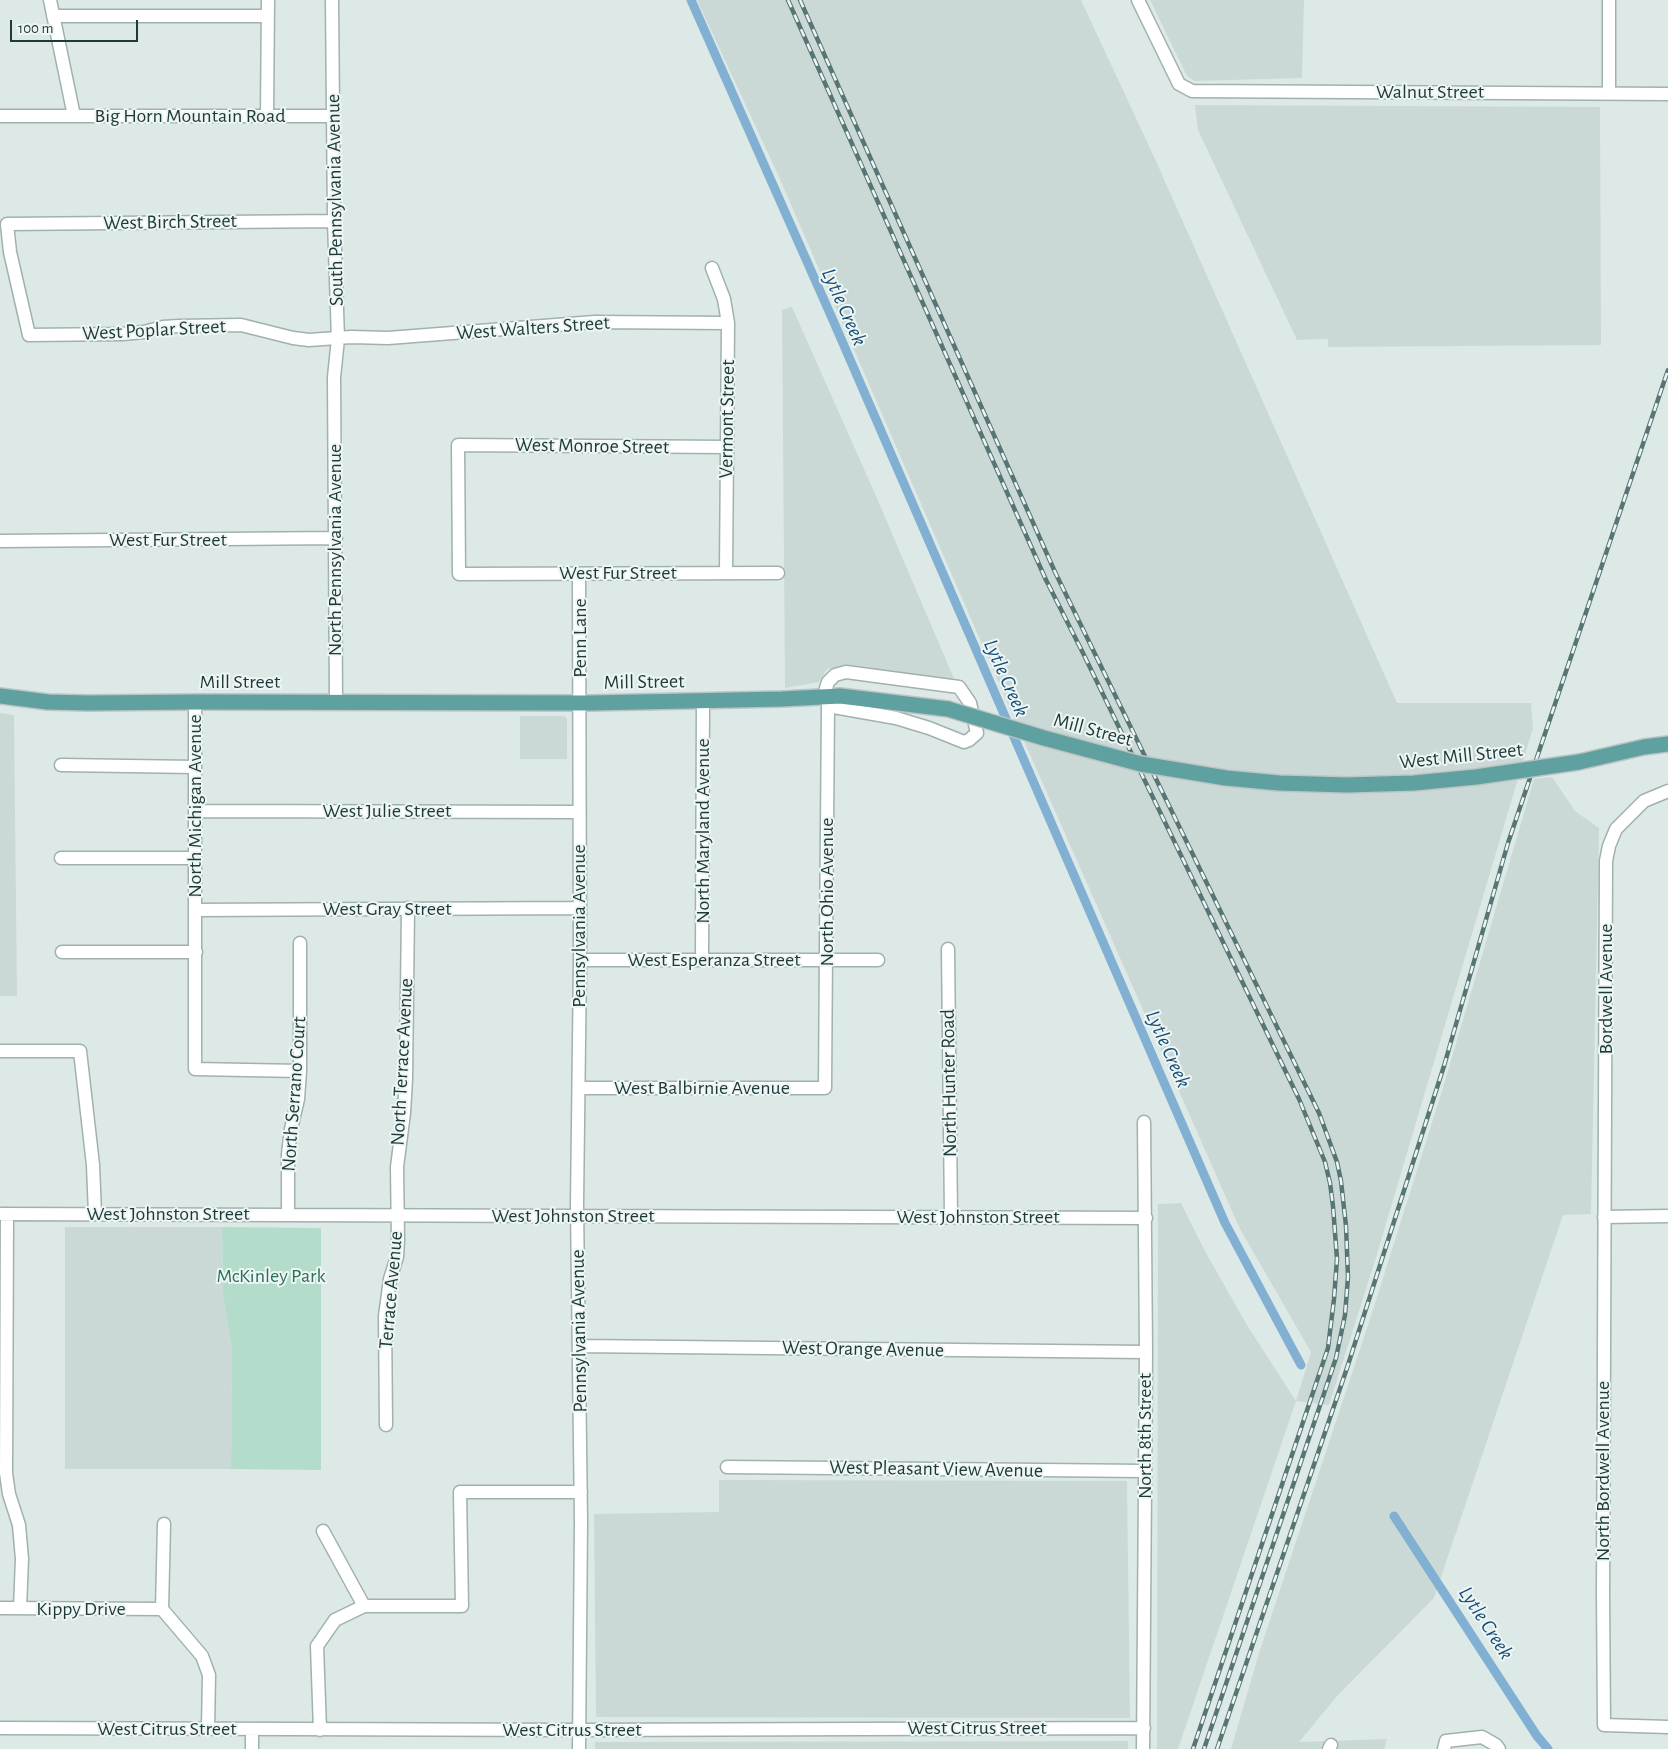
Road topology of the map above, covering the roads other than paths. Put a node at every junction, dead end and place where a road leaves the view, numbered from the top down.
1 (50, 0) edge
2 (268, 0) edge
3 (332, 0) edge
4 (1138, 0) edge
5 (1609, 0) edge
6 (53, 16) junction
7 (268, 16) junction
8 (1609, 93) junction
9 (1668, 94) edge
10 (0, 116) edge
11 (74, 116) junction
12 (267, 116) junction
13 (333, 116) junction
14 (334, 221) junction
15 (712, 268) dead end
16 (728, 323) junction
17 (29, 335) joint
18 (338, 339) junction
19 (334, 399) joint
20 (726, 447) junction
21 (336, 538) junction
22 (0, 541) edge
23 (726, 573) junction
24 (778, 573) dead end
25 (459, 574) joint
26 (579, 574) junction
27 (0, 696) edge
28 (703, 701) junction
29 (828, 701) junction
30 (195, 702) junction
31 (336, 702) junction
32 (580, 703) junction
33 (1668, 736) edge
34 (1668, 744) edge
35 (1644, 747) junction
36 (61, 765) dead end
37 (195, 767) junction
38 (1280, 783) joint
39 (1668, 791) edge
40 (195, 811) junction
41 (579, 812) junction
42 (62, 858) dead end
43 (195, 858) junction
44 (408, 908) junction
45 (579, 908) junction
46 (195, 910) junction
47 (300, 943) dead end
48 (948, 949) dead end
49 (62, 952) dead end
50 (196, 952) junction
51 (580, 960) junction
52 (702, 960) junction
53 (826, 960) junction
54 (878, 960) dead end
55 (0, 1051) edge
56 (300, 1071) junction
57 (579, 1088) junction
58 (825, 1088) joint
59 (1144, 1122) dead end
60 (4, 1214) edge
61 (95, 1214) junction
62 (288, 1215) junction
63 (397, 1215) junction
64 (578, 1216) junction
65 (1668, 1216) edge
66 (951, 1217) junction
67 (1604, 1217) junction
68 (1146, 1218) junction
69 (579, 1346) junction
70 (1146, 1352) junction
71 (386, 1425) dead end
72 (727, 1467) dead end
73 (1145, 1471) junction
74 (581, 1492) junction
75 (164, 1524) dead end
76 (323, 1531) dead end
77 (364, 1606) junction
78 (0, 1608) edge
79 (20, 1608) junction
80 (162, 1610) junction
81 (1668, 1727) edge
82 (0, 1728) edge
83 (1144, 1728) junction
84 (208, 1729) junction
85 (252, 1729) junction
86 (320, 1730) junction
87 (579, 1730) junction
88 (1445, 1745) edge
89 (252, 1749) edge
90 (579, 1749) edge
91 (1143, 1749) edge
92 (1499, 1749) edge

1 - 6 street, Big Horn Mountain Road
2 - 7 street
3 - 13 street, South Pennsylvania Avenue
4 - 8 street, Walnut Street
5 - 8 street
6 - 7 street
6 - 11 street, Big Horn Mountain Road
7 - 12 street
8 - 9 street, Walnut Street
10 - 11 street
11 - 12 street, Big Horn Mountain Road
12 - 13 street, Big Horn Mountain Road
13 - 14 street, South Pennsylvania Avenue
14 - 17 street, West Birch Street
14 - 18 street, South Pennsylvania Avenue
15 - 16 street, Vermont Street
16 - 18 street, West Walters Street
16 - 20 street, Vermont Street
17 - 18 street, West Poplar Street
18 - 19 street, South Pennsylvania Avenue
19 - 21 street, North Pennsylvania Avenue
20 - 23 street, Vermont Street
20 - 25 street, West Monroe Street
21 - 22 street, West Fur Street
21 - 31 street, North Pennsylvania Avenue
23 - 24 street, West Fur Street
23 - 26 street, West Fur Street
25 - 26 street, West Fur Street
26 - 32 street, Penn Lane
27 - 30 main road, Mill Street
28 - 29 main road, Mill Street
28 - 32 main road, Mill Street
28 - 52 street, North Maryland Avenue
29 - 29 street, North Ohio Avenue
29 - 38 main road, Mill Street, bridge
29 - 53 street, North Ohio Avenue
30 - 31 main road, Mill Street
30 - 37 street, North Michigan Avenue
31 - 32 main road, Mill Street
32 - 41 street, Pennsylvania Avenue
33 - 35 main road, West Mill Street
34 - 35 main road, West Mill Street
35 - 38 main road, West Mill Street, bridge
36 - 37 street
37 - 40 street, North Michigan Avenue
39 - 67 street, Bordwell Avenue
40 - 41 street, West Julie Street
40 - 43 street, North Michigan Avenue
41 - 45 street, Pennsylvania Avenue
42 - 43 street
43 - 46 street, North Michigan Avenue
44 - 45 street, West Gray Street
44 - 46 street, West Gray Street
44 - 63 street, North Terrace Avenue
45 - 51 street, Pennsylvania Avenue
46 - 50 street, North Michigan Avenue
47 - 56 street, North Serrano Court
48 - 66 street, North Hunter Road
49 - 50 street
50 - 56 street, North Michigan Avenue
51 - 52 street, West Esperanza Street
51 - 57 street, Pennsylvania Avenue
52 - 53 street, West Esperanza Street
53 - 54 street, West Esperanza Street
53 - 58 street, North Ohio Avenue
55 - 61 street
56 - 62 street, North Serrano Court
57 - 58 street, West Balbirnie Avenue
57 - 64 street, Pennsylvania Avenue
59 - 68 street, North 8th Street
60 - 61 street, West Johnston Street
60 - 79 street
61 - 62 street, West Johnston Street
62 - 63 street, West Johnston Street
63 - 64 street, West Johnston Street
63 - 71 street, Terrace Avenue
64 - 66 street, West Johnston Street
64 - 69 street, Pennsylvania Avenue
65 - 67 street
66 - 68 street, West Johnston Street
67 - 81 street, North Bordwell Avenue
68 - 70 street, North 8th Street
69 - 70 street, West Orange Avenue
69 - 74 street, Pennsylvania Avenue
70 - 73 street, North 8th Street
72 - 73 street, West Pleasant View Avenue
73 - 83 street, North 8th Street
74 - 77 street
74 - 87 street, Pennsylvania Avenue
75 - 80 street
76 - 77 street
77 - 86 street
78 - 79 street, Kippy Drive
79 - 80 street, Kippy Drive
80 - 84 street
82 - 84 street, West Citrus Street
83 - 87 street, West Citrus Street
83 - 91 street, North 8th Street
84 - 85 street, West Citrus Street
85 - 86 street, West Citrus Street
85 - 89 street
86 - 87 street, West Citrus Street
87 - 90 street, Pennsylvania Avenue
88 - 92 street

